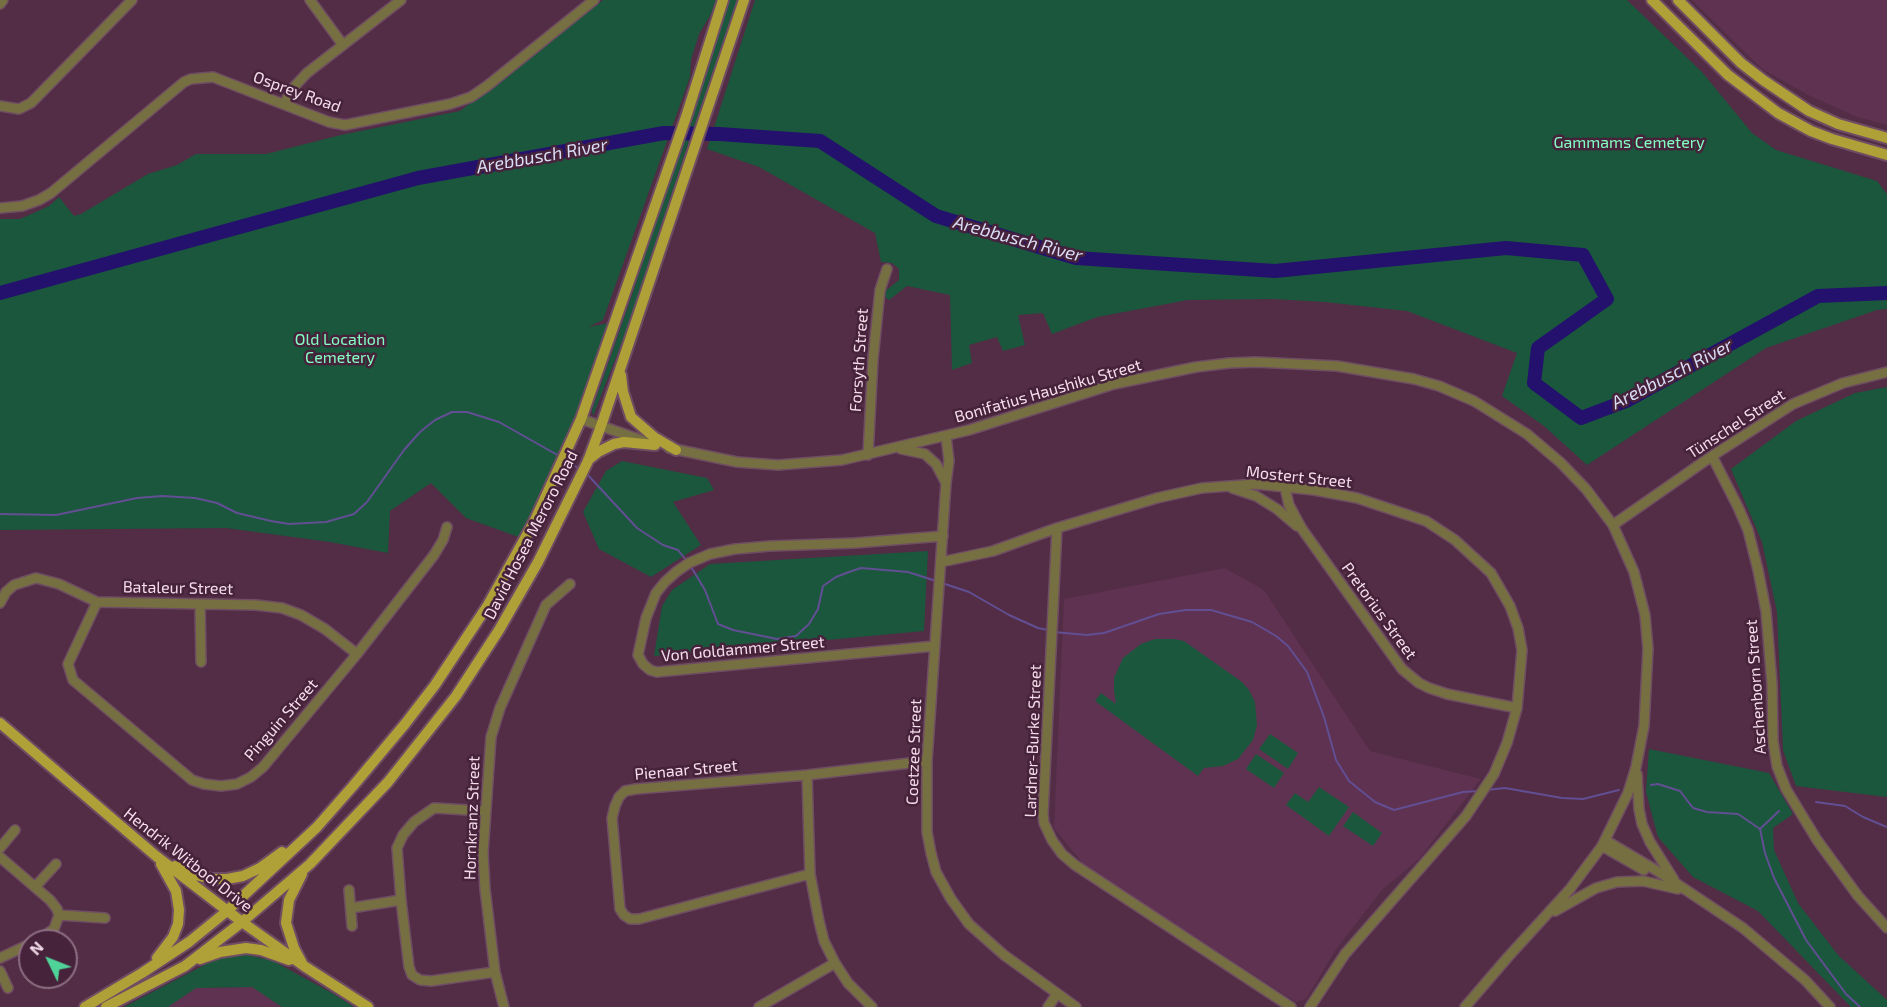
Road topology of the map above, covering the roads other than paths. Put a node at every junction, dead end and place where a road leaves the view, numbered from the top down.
1 (3, 0) edge
2 (132, 0) edge
3 (310, 0) edge
4 (401, 0) edge
5 (594, 0) edge
6 (723, 0) edge
7 (744, 0) edge
8 (1652, 0) edge
9 (1678, 0) edge
10 (0, 4) edge
11 (343, 45) junction
12 (284, 104) junction
13 (0, 106) edge
14 (1887, 138) edge
15 (1887, 155) edge
16 (0, 208) edge
17 (887, 269) dead end
18 (621, 371) junction
19 (1887, 372) edge
20 (581, 419) junction
21 (602, 426) junction
22 (969, 430) junction
23 (946, 436) junction
24 (655, 445) junction
25 (891, 448) junction
26 (676, 450) junction
27 (868, 455) junction
28 (1712, 456) junction
29 (949, 461) junction
30 (587, 463) junction
31 (946, 483) junction
32 (1229, 487) junction
33 (1285, 488) junction
34 (1613, 525) junction
35 (447, 527) dead end
36 (1057, 528) junction
37 (1302, 529) junction
38 (943, 536) junction
39 (941, 562) junction
40 (570, 584) dead end
41 (3, 591) edge
42 (97, 602) junction
43 (0, 603) edge
44 (200, 604) junction
45 (935, 646) junction
46 (357, 654) junction
47 (201, 662) dead end
48 (1517, 708) junction
49 (0, 723) edge
50 (927, 761) junction
51 (1636, 767) junction
52 (807, 775) junction
53 (485, 811) junction
54 (316, 827) junction
55 (15, 830) dead end
56 (1604, 843) junction
57 (0, 848) edge
58 (156, 856) junction
59 (0, 857) edge
60 (56, 864) dead end
61 (309, 864) junction
62 (810, 874) junction
63 (1675, 882) junction
64 (35, 887) junction
65 (349, 890) dead end
66 (1686, 892) junction
67 (401, 900) junction
68 (351, 908) junction
69 (227, 911) junction
70 (58, 915) junction
71 (1546, 917) junction
72 (105, 918) dead end
73 (242, 922) junction
74 (352, 926) dead end
75 (1887, 928) edge
76 (54, 929) edge
77 (18, 950) edge
78 (0, 958) edge
79 (835, 963) junction
80 (185, 966) junction
81 (304, 966) junction
82 (0, 971) edge
83 (495, 972) junction
84 (142, 973) junction
85 (8, 988) dead end
86 (1057, 994) junction
87 (85, 1007) edge
88 (106, 1007) edge
89 (368, 1007) edge
90 (504, 1007) edge
91 (759, 1007) edge
92 (872, 1007) edge
93 (1048, 1007) edge
94 (1076, 1007) edge
95 (1291, 1007) edge
96 (1310, 1007) edge
97 (1465, 1007) edge
98 (1830, 1007) edge

1 - 10 street
2 - 13 street
3 - 11 street
4 - 11 street
5 - 12 street, Osprey Road
6 - 20 main road, David Hosea Meroro Road
7 - 18 main road, David Hosea Meroro Road
8 - 15 main road
9 - 14 main road
11 - 12 street
12 - 16 street, Osprey Road
17 - 27 street, Forsyth Street
18 - 21 main road, David Hosea Meroro Road
18 - 26 main road
19 - 28 street, Tünschel Street
20 - 21 street, Bonifatius Haushiku Street
20 - 54 main road, David Hosea Meroro Road
21 - 24 street, Bonifatius Haushiku Street
21 - 30 main road, David Hosea Meroro Road
22 - 23 street, Bonifatius Haushiku Street
22 - 29 street
22 - 34 street, Bonifatius Haushiku Street
23 - 25 street, Bonifatius Haushiku Street
23 - 29 street, Coetzee Street
24 - 26 street, Bonifatius Haushiku Street
24 - 30 main road
25 - 27 street, Bonifatius Haushiku Street
25 - 31 street
26 - 27 street, Bonifatius Haushiku Street
28 - 34 street, Tünschel Street
28 - 75 street, Aschenborn Street
29 - 31 street, Coetzee Street
30 - 61 main road, David Hosea Meroro Road
31 - 38 street, Coetzee Street
32 - 33 street, Mostert Street
32 - 36 street, Mostert Street
32 - 37 street, Pretorius Street
33 - 37 street, Pretorius Street
33 - 48 street, Mostert Street
34 - 51 street, Bonifatius Haushiku Street
35 - 46 street, Pinguin Street
36 - 39 street, Mostert Street
36 - 95 street, Lardner-Burke Street
37 - 48 street, Pretorius Street
38 - 39 street, Coetzee Street
38 - 45 street, Von Goldammer Street
39 - 45 street, Coetzee Street
40 - 53 street, Hornkranz Street
41 - 42 street, Bataleur Street
41 - 43 street, Bataleur Street
42 - 44 street, Bataleur Street
42 - 46 street, Pinguin Street
44 - 46 street, Bataleur Street
44 - 47 street
45 - 50 street, Coetzee Street
48 - 96 street, Mostert Street
49 - 58 main road, Hendrik Witbooi Drive
50 - 52 street, Pienaar Street
50 - 86 street, Coetzee Street
51 - 56 street, Bonifatius Haushiku Street
51 - 63 street
52 - 62 street
52 - 62 street, Pienaar Street
53 - 67 street
53 - 83 street, Hornkranz Street
54 - 58 main road
54 - 69 main road, David Hosea Meroro Road
55 - 57 street
56 - 63 street
56 - 66 street
56 - 71 street, Bonifatius Haushiku Street
58 - 69 main road, Hendrik Witbooi Drive
58 - 84 main road
59 - 64 street
60 - 64 street
61 - 73 main road, David Hosea Meroro Road
61 - 81 main road
62 - 79 street
63 - 66 street
64 - 70 street
65 - 68 street
66 - 71 street
66 - 98 street
67 - 68 street
67 - 83 street
68 - 74 street
69 - 73 main road, Hendrik Witbooi Drive
69 - 84 main road, David Hosea Meroro Road
70 - 72 street
70 - 76 street
71 - 97 street, Bonifatius Haushiku Street
73 - 80 main road, David Hosea Meroro Road
73 - 81 main road, Hendrik Witbooi Drive
77 - 78 street
79 - 91 street
79 - 92 street
80 - 81 main road
80 - 88 main road, David Hosea Meroro Road
81 - 89 main road, Hendrik Witbooi Drive
82 - 85 street
83 - 90 street, Hornkranz Street
84 - 87 main road, David Hosea Meroro Road
86 - 93 street
86 - 94 street, Coetzee Street

